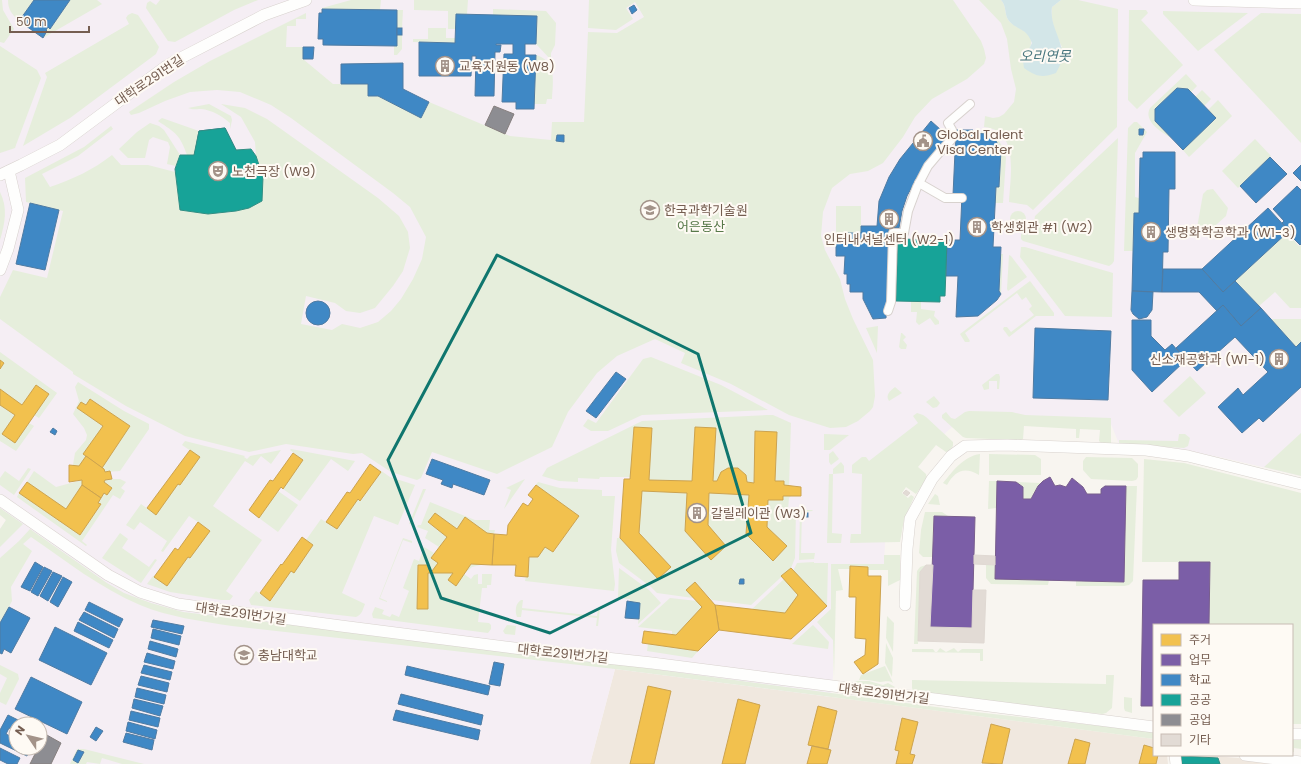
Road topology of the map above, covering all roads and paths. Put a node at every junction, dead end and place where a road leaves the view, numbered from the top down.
1 (306, 0) edge
2 (1194, 0) edge
3 (1301, 3) edge
4 (970, 104) dead end
5 (5, 173) edge
6 (919, 183) junction
7 (962, 198) dead end
8 (0, 270) edge
9 (891, 311) dead end
10 (1301, 484) edge
11 (0, 500) edge
12 (905, 605) dead end
13 (1153, 727) edge
14 (1252, 756) edge
15 (1301, 762) edge
16 (1252, 764) edge

1 - 5 street, 대학로291번길
2 - 3 street
4 - 6 street
5 - 8 street
6 - 7 street
6 - 9 street
10 - 12 street
11 - 13 street, 대학로291번가길
14 - 15 street
14 - 16 street

